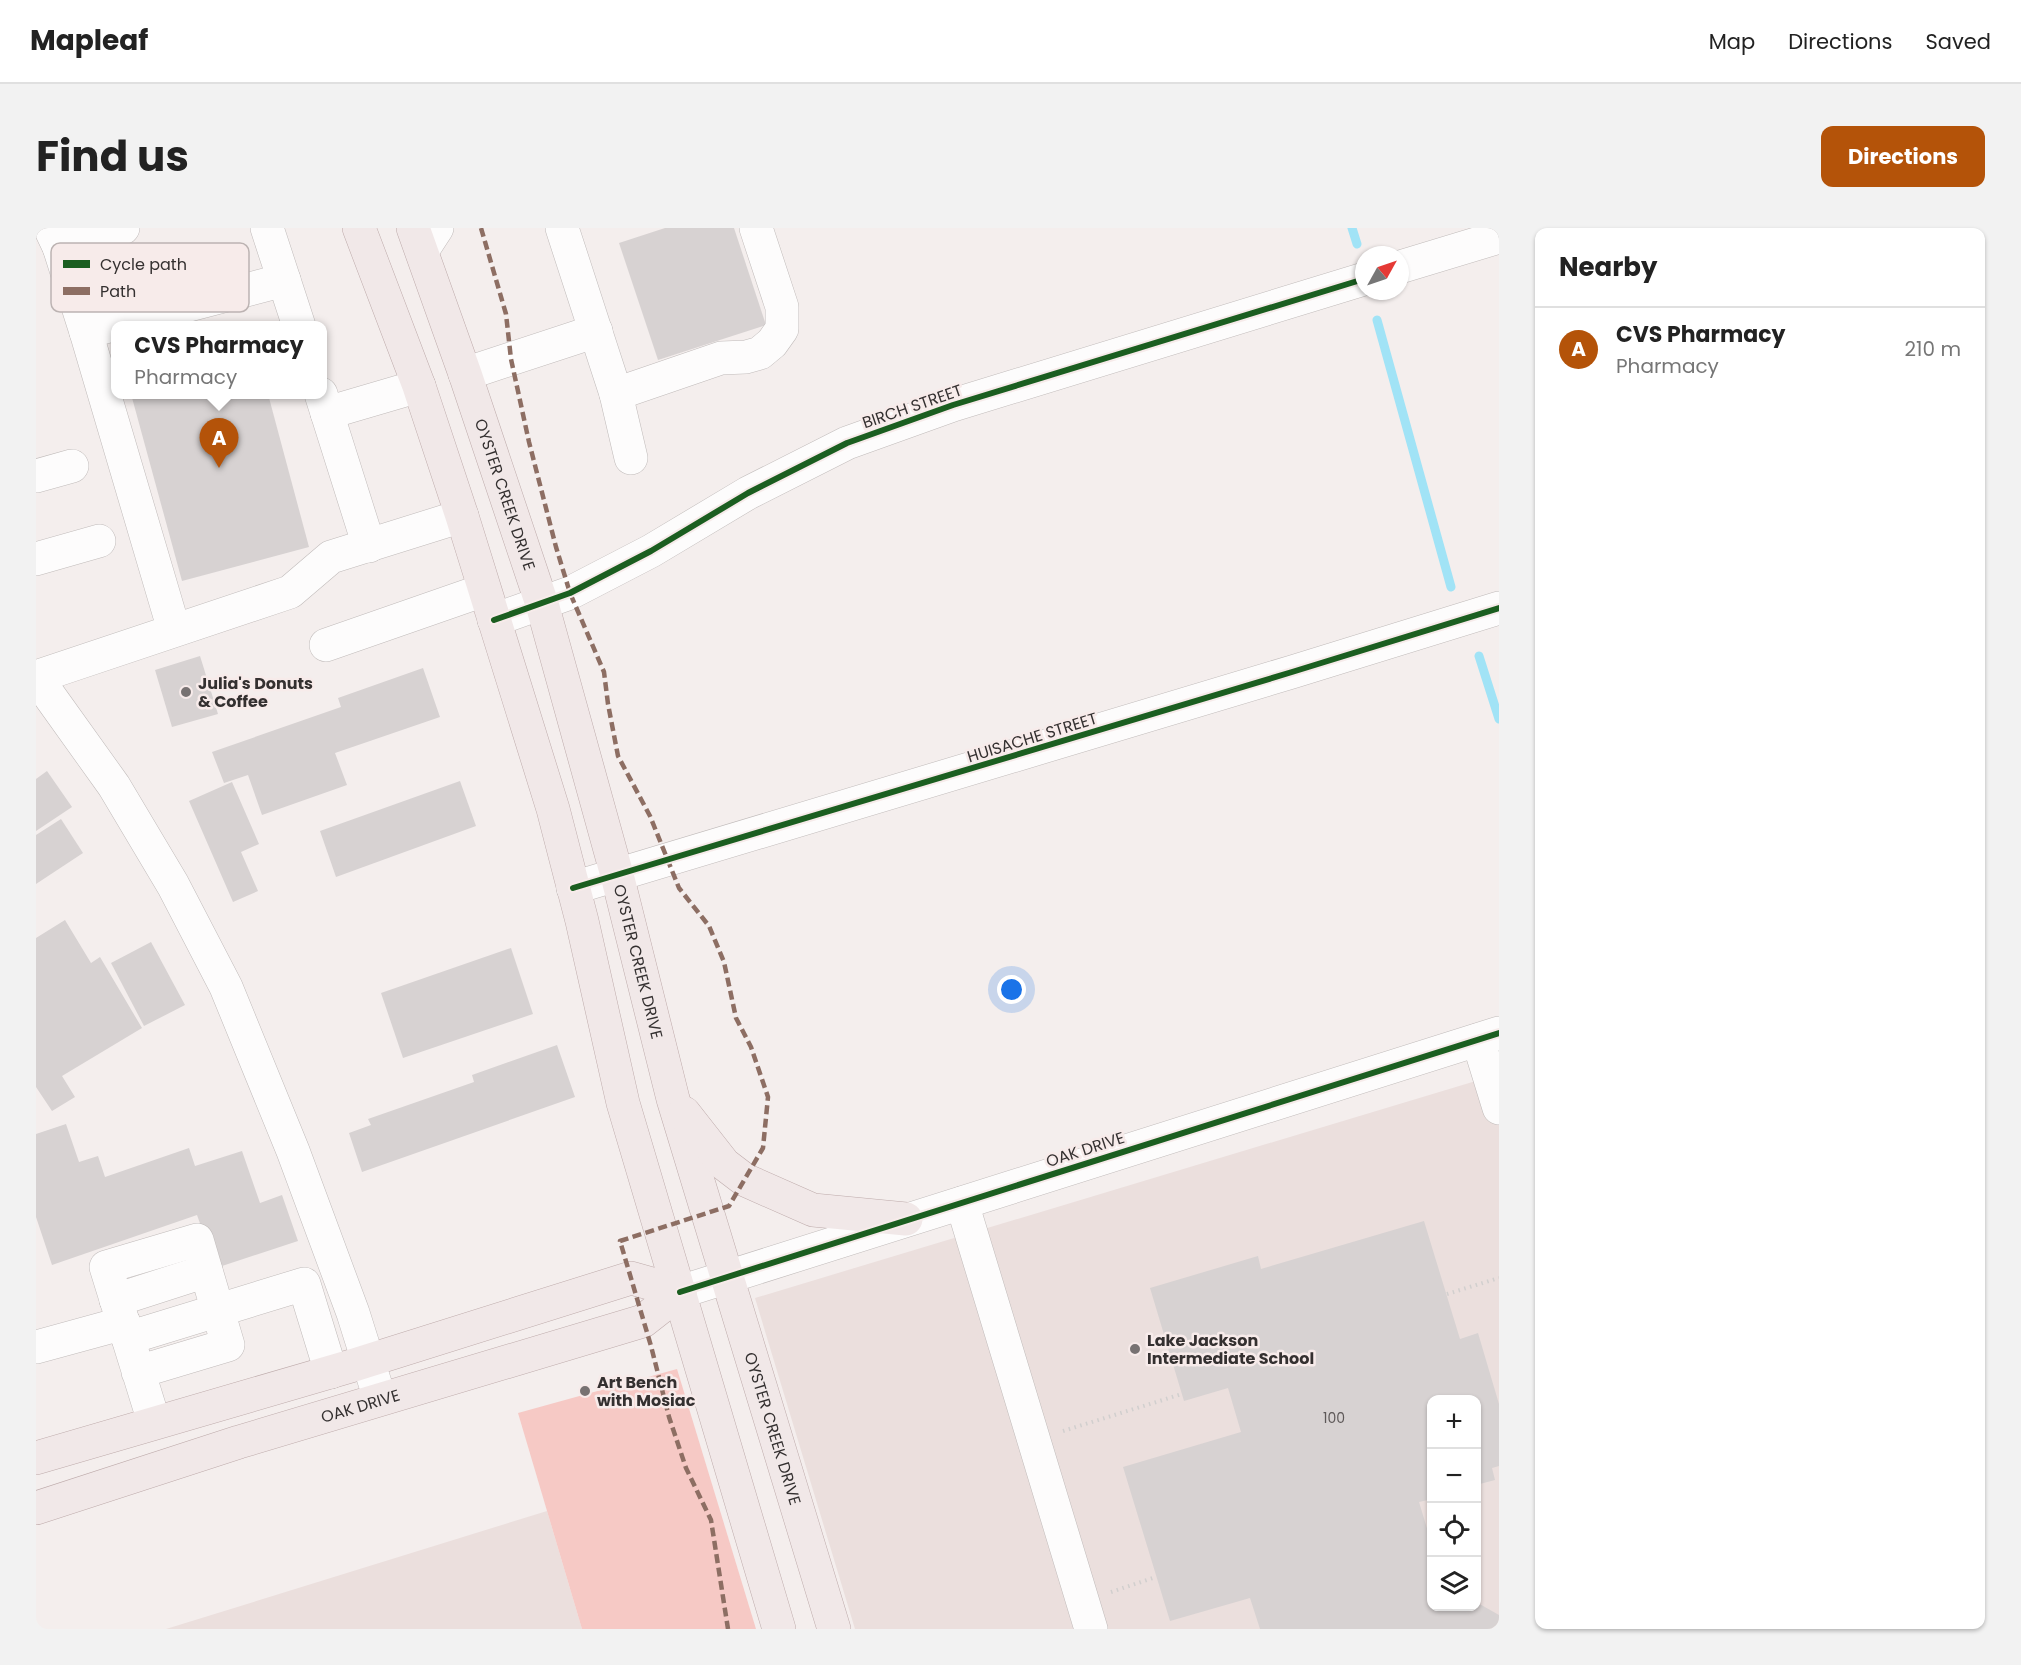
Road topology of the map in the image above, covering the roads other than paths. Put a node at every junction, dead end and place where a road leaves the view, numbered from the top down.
1 (123, 228) edge
2 (267, 228) edge
3 (359, 228) edge
4 (564, 228) edge
5 (756, 228) edge
6 (424, 236) edge
7 (1499, 237) edge
8 (55, 238) edge
9 (1409, 264) edge
10 (284, 280) junction
11 (1355, 282) edge
12 (249, 289) edge
13 (79, 312) edge
14 (162, 312) edge
15 (128, 321) edge
16 (296, 321) edge
17 (111, 325) edge
18 (596, 331) junction
19 (86, 332) junction
20 (465, 374) junction
21 (419, 386) junction
22 (616, 394) junction
23 (324, 404) edge
24 (631, 458) dead end
25 (72, 466) dead end
26 (36, 476) edge
27 (462, 516) junction
28 (99, 541) dead end
29 (369, 546) junction
30 (36, 559) edge
31 (542, 604) junction
32 (489, 605) junction
33 (1499, 608) edge
34 (174, 630) junction
35 (326, 645) dead end
36 (617, 875) junction
37 (573, 888) junction
38 (1489, 1036) edge
39 (673, 1099) junction
40 (1499, 1108) edge
41 (962, 1203) junction
42 (906, 1219) junction
43 (727, 1279) junction
44 (680, 1292) junction
45 (218, 1310) junction
46 (354, 1318) junction
47 (123, 1320) junction
48 (318, 1331) junction
49 (36, 1347) edge
50 (368, 1361) junction
51 (138, 1372) junction
52 (331, 1372) junction
53 (380, 1399) junction
54 (154, 1422) junction
55 (36, 1458) edge
56 (36, 1508) edge
57 (779, 1629) edge
58 (834, 1629) edge
59 (1091, 1629) edge

1 - 8 street
2 - 10 street
3 - 21 main road
4 - 18 street
5 - 22 street
6 - 20 main road, OYSTER CREEK DRIVE
7 - 9 street
10 - 12 street
10 - 16 street
11 - 31 street, BIRCH STREET
13 - 19 street
14 - 15 street
17 - 19 street
18 - 20 street
18 - 22 street
19 - 34 street
20 - 31 main road, OYSTER CREEK DRIVE
21 - 23 street
21 - 27 main road
22 - 24 street
23 - 29 street
25 - 26 street
27 - 29 street
27 - 32 main road
28 - 30 street
29 - 34 street
31 - 32 street, BIRCH STREET
31 - 36 main road, OYSTER CREEK DRIVE
32 - 35 street, BIRCH STREET
32 - 37 main road
33 - 36 street, HUISACHE STREET
34 - 46 street
36 - 37 street, HUISACHE STREET
36 - 39 main road, OYSTER CREEK DRIVE
37 - 44 main road
38 - 40 street
38 - 41 street, OAK DRIVE
39 - 42 main road
39 - 43 main road, OYSTER CREEK DRIVE
41 - 42 street, OAK DRIVE
41 - 59 street
42 - 43 street, OAK DRIVE
43 - 44 street, OAK DRIVE
43 - 58 main road, OYSTER CREEK DRIVE
44 - 50 main road
44 - 53 main road, OAK DRIVE
44 - 57 main road
45 - 47 street
45 - 47 street
45 - 48 street
45 - 51 street
46 - 48 street
46 - 50 street
47 - 49 street
47 - 51 street
48 - 52 street
50 - 52 main road
50 - 53 street
51 - 54 street
52 - 54 main road
53 - 56 main road, OAK DRIVE
54 - 55 main road

